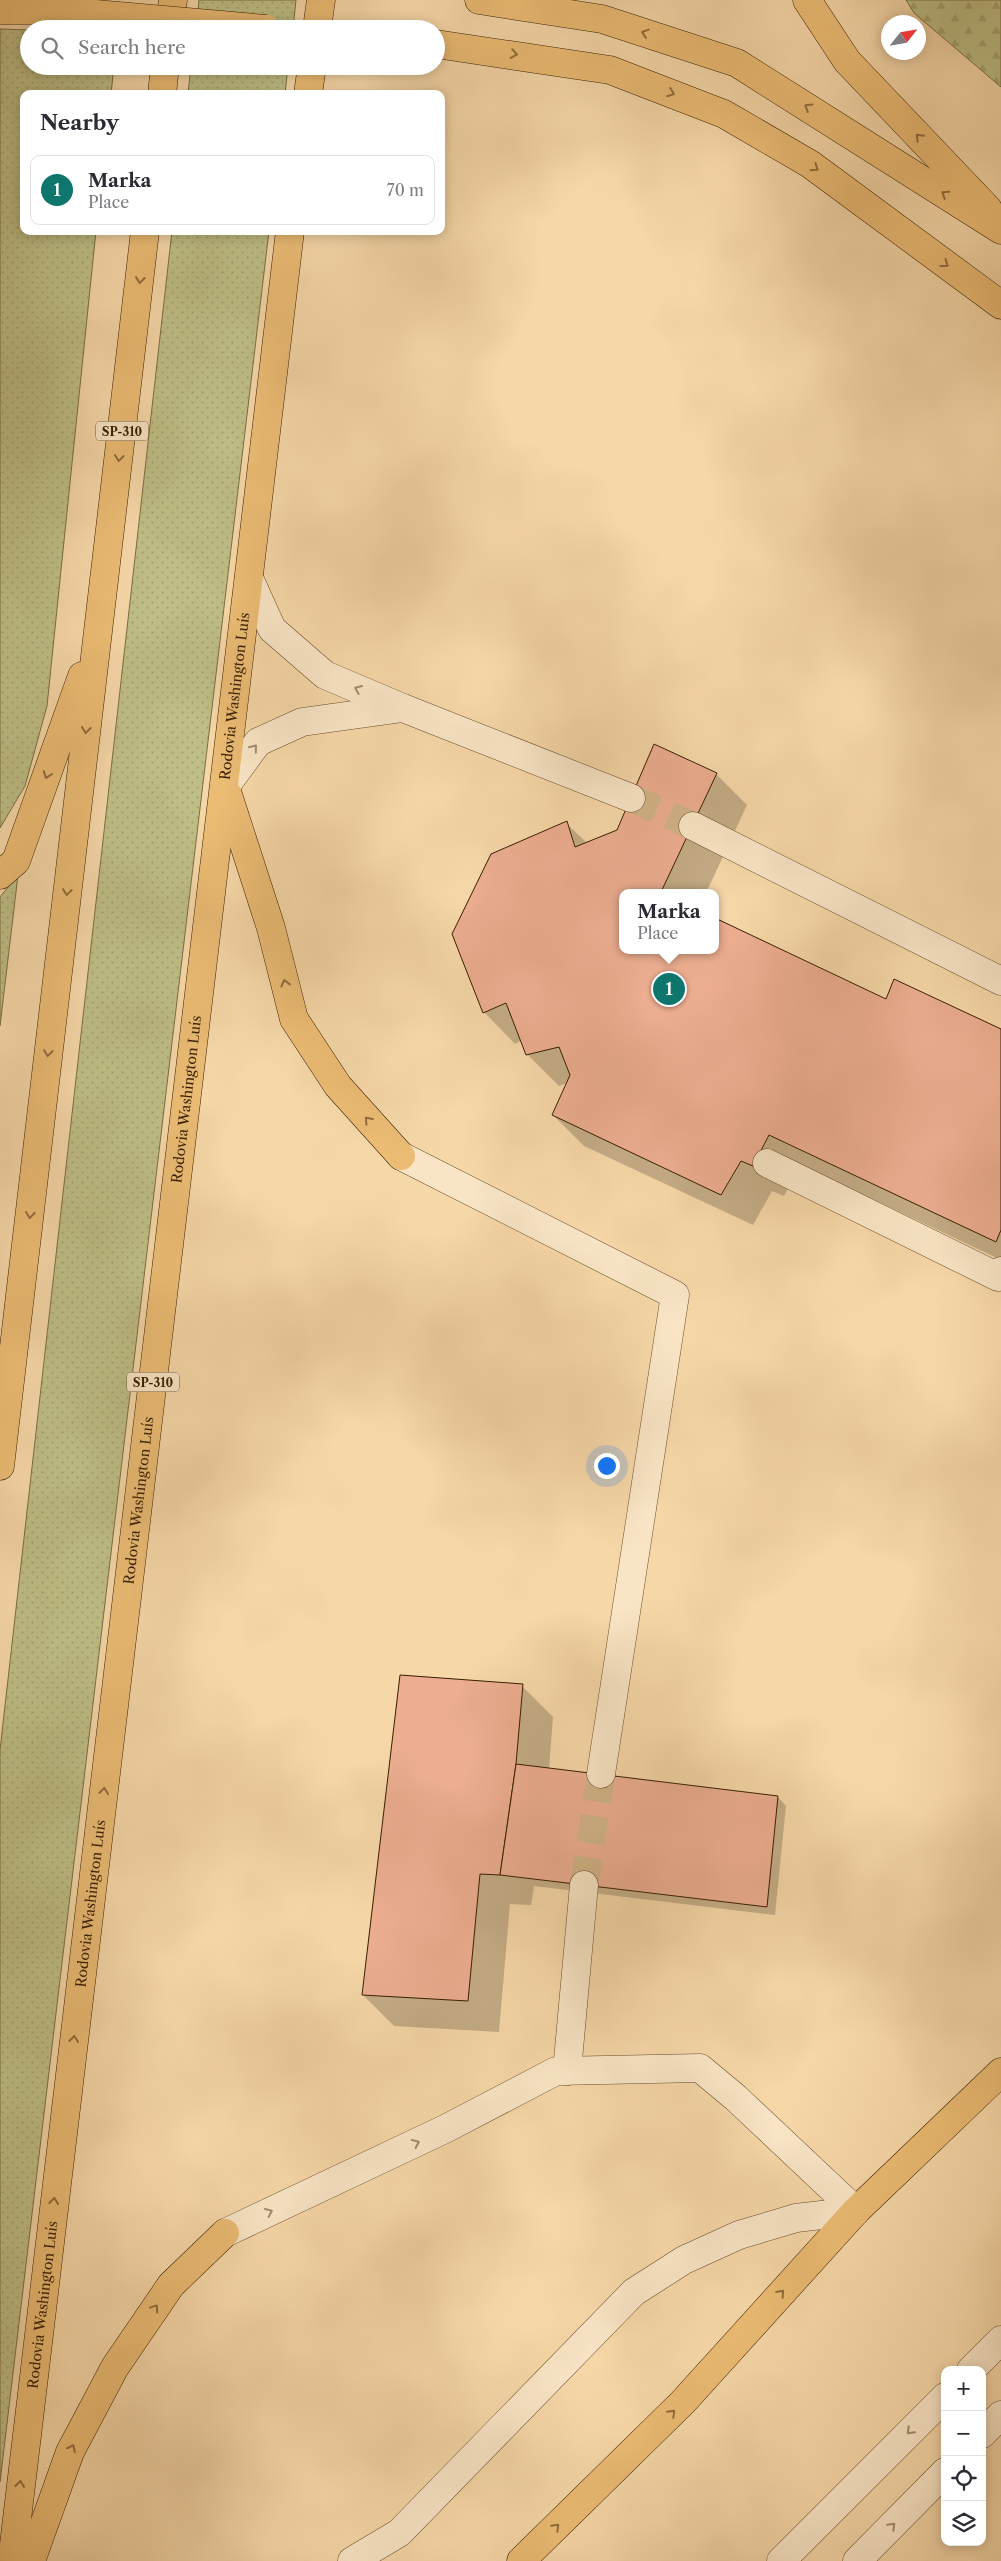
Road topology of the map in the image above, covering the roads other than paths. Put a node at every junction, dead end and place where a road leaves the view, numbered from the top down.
1 (173, 0) edge
2 (321, 0) edge
3 (479, 0) edge
4 (808, 0) edge
5 (0, 10) edge
6 (164, 20) edge
7 (171, 20) edge
8 (318, 20) edge
9 (445, 45) edge
10 (164, 75) edge
11 (311, 75) edge
12 (162, 90) edge
13 (309, 90) edge
14 (1001, 223) edge
15 (1001, 230) edge
16 (146, 235) edge
17 (290, 235) edge
18 (1001, 305) edge
19 (250, 578) junction
20 (98, 630) junction
21 (402, 708) junction
22 (225, 787) junction
23 (632, 798) tunnel mouth
24 (692, 826) tunnel mouth
25 (0, 875) edge
26 (1001, 981) edge
27 (400, 1156) joint
28 (767, 1163) dead end
29 (1001, 1271) edge
30 (0, 1466) edge
31 (601, 1774) tunnel mouth
32 (584, 1885) tunnel mouth
33 (561, 2071) junction
34 (1001, 2072) edge
35 (856, 2211) junction
36 (225, 2233) joint
37 (1001, 2340) edge
38 (975, 2366) edge
39 (941, 2401) edge
40 (941, 2476) edge
41 (27, 2545) edge
42 (12, 2561) edge
43 (352, 2561) edge
44 (521, 2561) edge
45 (781, 2561) edge
46 (857, 2561) edge

1 - 7 main road
2 - 8 main road
15 -> 3 main road
14 -> 4 main road
5 - 6 main road, bridge
9 -> 18 main road
10 - 12 main road
11 - 13 main road
16 -> 20 main road, SP-310
17 - 19 main road, Rodovia Washington Luís / SP-310
21 -> 19 street
19 - 22 main road, Rodovia Washington Luís / SP-310
20 -> 25 main road
20 -> 30 main road, SP-310
22 -> 21 street
21 - 23 street
27 -> 22 main road
41 -> 22 main road, Rodovia Washington Luís / SP-310
24 - 26 street
27 - 31 street
28 - 29 street
32 - 33 street
33 - 35 street
36 -> 33 street
34 - 35 main road
35 - 43 street
44 -> 35 main road
41 -> 36 main road
37 - 38 street
39 -> 45 street
46 -> 40 street
41 - 42 main road, Rodovia Washington Luís / SP-310

